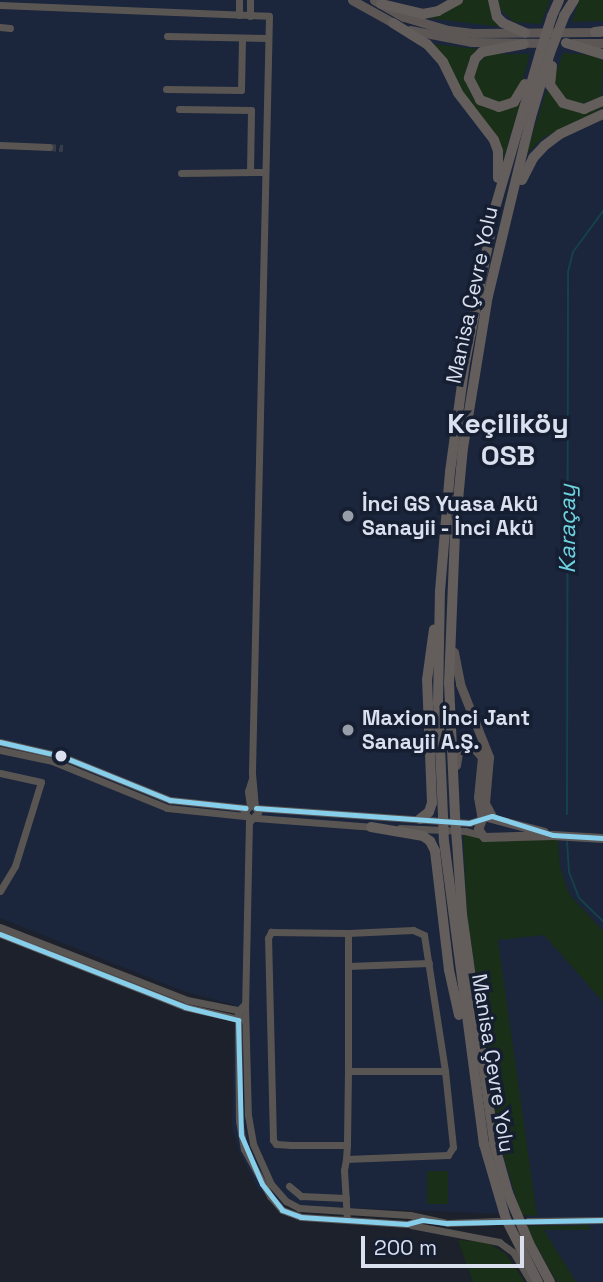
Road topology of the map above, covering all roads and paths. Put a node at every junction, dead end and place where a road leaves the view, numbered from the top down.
1 (239, 0) edge
2 (250, 0) edge
3 (352, 0) edge
4 (458, 0) edge
5 (493, 0) edge
6 (556, 0) edge
7 (572, 0) edge
8 (377, 2) edge
9 (0, 5) edge
10 (239, 15) junction
11 (250, 16) junction
12 (558, 16) junction
13 (393, 23) junction
14 (0, 27) edge
15 (10, 28) dead end
16 (600, 32) edge
17 (167, 36) dead end
18 (242, 38) junction
19 (268, 38) junction
20 (525, 38) junction
21 (566, 43) junction
22 (603, 43) edge
23 (545, 54) junction
24 (603, 54) edge
25 (166, 89) dead end
26 (603, 101) edge
27 (179, 109) dead end
28 (251, 110) junction
29 (266, 110) junction
30 (603, 114) edge
31 (0, 145) edge
32 (50, 147) tunnel mouth
33 (250, 172) junction
34 (264, 172) junction
35 (181, 173) dead end
36 (495, 208) junction
37 (509, 212) junction
38 (440, 591) junction
39 (453, 596) junction
40 (0, 742) edge
41 (0, 751) edge
42 (0, 774) edge
43 (454, 809) junction
44 (251, 813) junction
45 (490, 818) junction
46 (420, 819) junction
47 (371, 827) junction
48 (481, 835) junction
49 (553, 835) junction
50 (494, 838) junction
51 (603, 838) edge
52 (0, 891) edge
53 (0, 927) edge
54 (348, 933) junction
55 (0, 934) edge
56 (429, 963) junction
57 (348, 966) junction
58 (243, 1009) junction
59 (243, 1020) junction
60 (348, 1071) junction
61 (445, 1071) junction
62 (473, 1079) junction
63 (346, 1144) junction
64 (346, 1163) junction
65 (289, 1186) dead end
66 (346, 1198) junction
67 (346, 1211) junction
68 (347, 1220) junction
69 (422, 1220) junction
70 (603, 1220) edge
71 (528, 1221) dead end
72 (498, 1222) dead end
73 (407, 1224) junction
74 (531, 1282) edge
75 (538, 1282) edge
76 (550, 1282) edge

1 - 10 street
2 - 11 street
3 - 13 main road
4 - 8 highway
5 - 20 highway
6 - 12 highway
7 - 12 highway
8 - 20 main road
9 - 10 street
10 - 11 street
11 - 19 street
12 - 23 highway, bridge
13 - 20 main road
13 - 36 highway
14 - 15 street
16 - 20 main road
17 - 18 street
18 - 19 street
18 - 25 street
19 - 29 street
20 - 21 main road
20 - 23 highway
21 - 22 main road
21 - 24 highway
23 - 26 highway
23 - 36 highway, Manisa Çevre Yolu
23 - 37 highway, Manisa Çevre Yolu
27 - 28 street
28 - 29 street
28 - 33 street
29 - 34 street
30 - 37 highway
31 - 32 street
33 - 34 street
33 - 35 street
34 - 44 street
36 - 38 highway, Manisa Çevre Yolu
37 - 39 highway, Manisa Çevre Yolu
38 - 46 highway
38 - 62 highway, Manisa Çevre Yolu, bridge
39 - 43 highway, Manisa Çevre Yolu
39 - 45 main road
40 - 44 street
41 - 44 street
42 - 52 street
43 - 45 main road
43 - 76 highway, Manisa Çevre Yolu, bridge
44 - 46 street
44 - 47 street
44 - 58 street
45 - 46 street
45 - 48 main road
45 - 49 main road
45 - 50 main road
47 - 48 street
47 - 62 highway
48 - 50 main road
49 - 50 main road
49 - 51 main road
53 - 58 street
54 - 56 street
54 - 57 street
54 - 63 street
55 - 59 street
56 - 57 street
56 - 61 street
57 - 60 street
58 - 59 street
59 - 67 street
59 - 68 street
60 - 61 street
60 - 63 street
61 - 64 street
62 - 75 highway, Manisa Çevre Yolu
63 - 64 street
64 - 66 street
65 - 66 street
66 - 67 street
67 - 68 street
67 - 69 street
68 - 73 street
69 - 72 street
69 - 73 street
70 - 71 street
73 - 74 street

